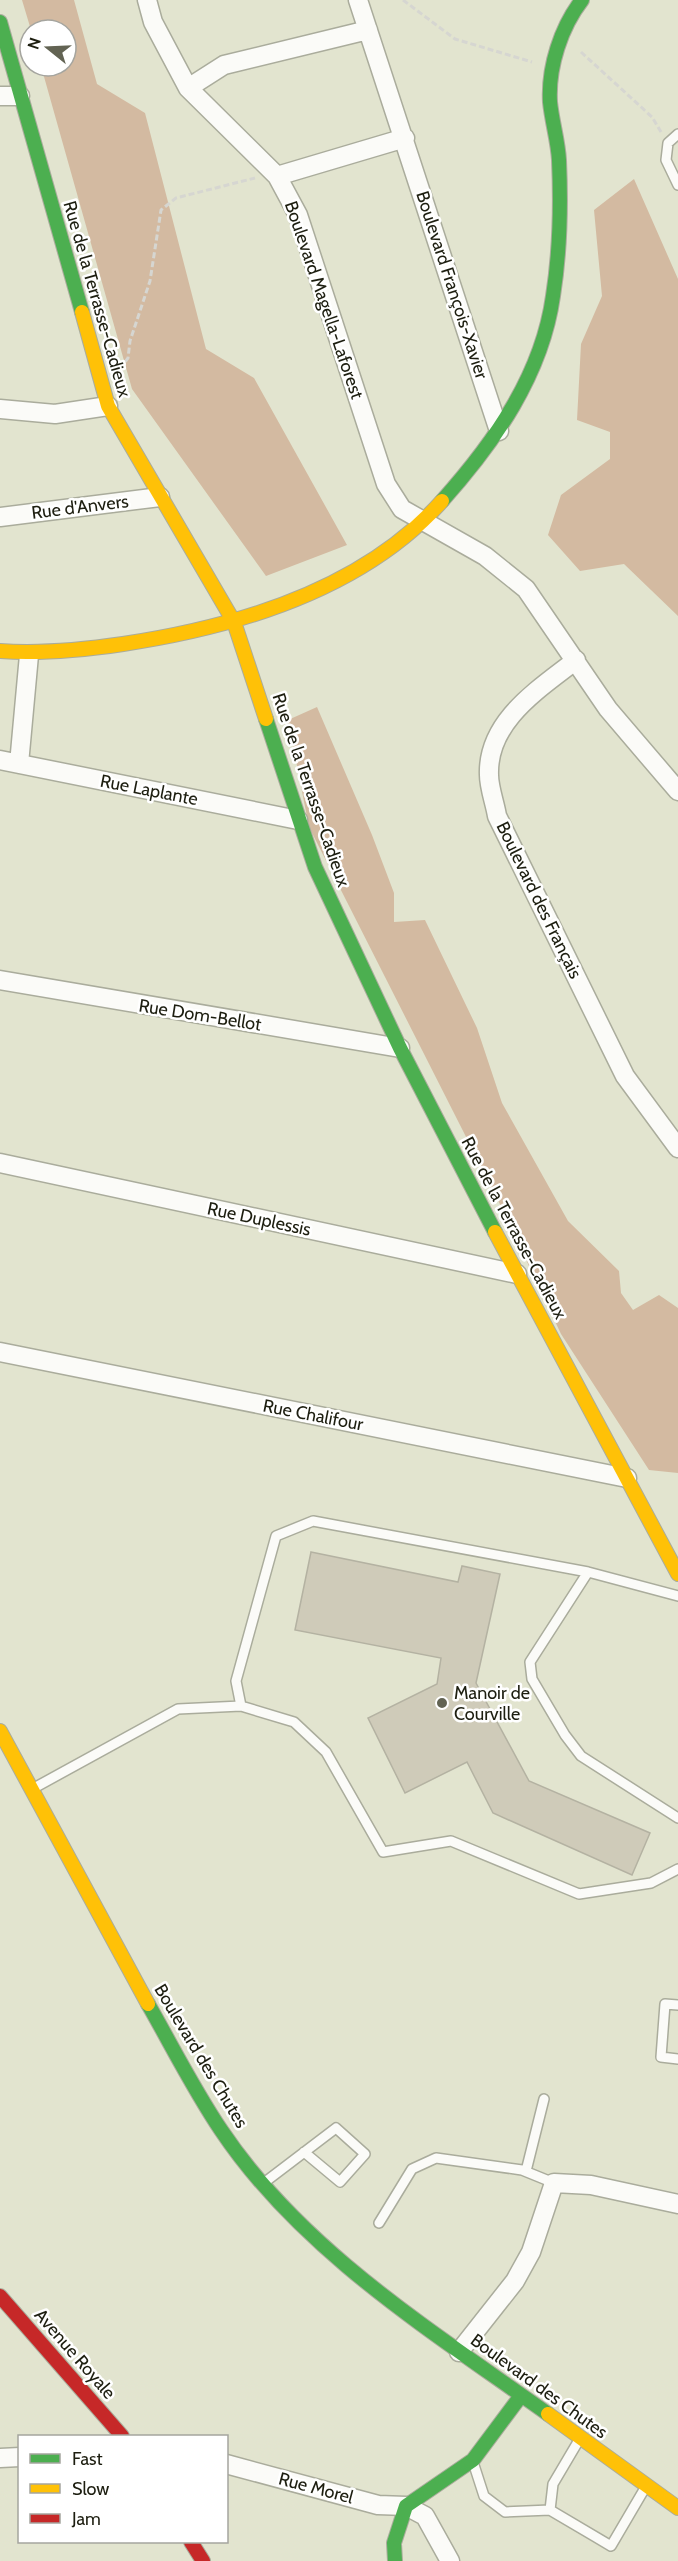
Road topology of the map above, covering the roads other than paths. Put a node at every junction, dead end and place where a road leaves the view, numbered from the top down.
1 (147, 0) edge
2 (358, 0) edge
3 (582, 0) edge
4 (0, 22) edge
5 (368, 30) junction
6 (188, 88) junction
7 (0, 96) edge
8 (20, 96) junction
9 (678, 134) edge
10 (405, 138) junction
11 (277, 176) junction
12 (678, 185) edge
13 (108, 406) junction
14 (0, 409) edge
15 (499, 431) junction
16 (160, 497) junction
17 (0, 518) edge
18 (422, 522) junction
19 (234, 622) junction
20 (0, 651) edge
21 (29, 655) junction
22 (576, 660) junction
23 (0, 760) edge
24 (19, 764) junction
25 (678, 791) edge
26 (298, 820) junction
27 (0, 980) edge
28 (400, 1048) junction
29 (678, 1148) edge
30 (0, 1163) edge
31 (517, 1274) junction
32 (0, 1352) edge
33 (627, 1478) junction
34 (588, 1572) junction
35 (678, 1574) edge
36 (678, 1596) edge
37 (241, 1706) junction
38 (0, 1731) edge
39 (32, 1789) junction
40 (678, 1818) edge
41 (678, 1869) edge
42 (678, 2006) edge
43 (678, 2059) edge
44 (544, 2099) dead end
45 (304, 2152) junction
46 (526, 2171) junction
47 (263, 2183) junction
48 (554, 2183) junction
49 (678, 2204) edge
50 (379, 2223) dead end
51 (0, 2296) edge
52 (459, 2352) junction
53 (520, 2397) junction
54 (120, 2435) edge
55 (580, 2438) junction
56 (18, 2457) edge
57 (0, 2458) edge
58 (473, 2460) junction
59 (228, 2465) edge
60 (647, 2485) junction
61 (406, 2506) junction
62 (678, 2508) edge
63 (550, 2510) junction
64 (192, 2543) edge
65 (203, 2561) edge
66 (396, 2561) edge
67 (450, 2561) edge

1 - 6 street, Boulevard Magella-Laforest
2 - 5 street, Boulevard François-Xavier
3 - 15 street
4 - 8 street, Rue de la Terrasse-Cadieux
5 - 6 street
5 - 10 street, Boulevard François-Xavier
6 - 11 street, Boulevard Magella-Laforest
7 - 8 street
8 - 13 street, Rue de la Terrasse-Cadieux
9 - 12 lane
10 - 11 street
10 - 15 street, Boulevard François-Xavier
11 - 18 street, Boulevard Magella-Laforest
13 - 14 street
13 - 16 street, Rue de la Terrasse-Cadieux
15 - 18 street
16 - 17 street, Rue d'Anvers
16 - 19 street, Rue de la Terrasse-Cadieux
18 - 19 street
18 - 22 street
19 - 21 street
19 - 26 street, Rue de la Terrasse-Cadieux
20 - 21 street
21 - 24 street
22 - 25 street
22 - 29 street, Boulevard des Français
23 - 24 street, Rue Laplante
24 - 26 street, Rue Laplante
26 - 28 street, Rue de la Terrasse-Cadieux
27 - 28 street, Rue Dom-Bellot
28 - 31 street, Rue de la Terrasse-Cadieux
30 - 31 street, Rue Duplessis
31 - 33 street, Rue de la Terrasse-Cadieux
32 - 33 street, Rue Chalifour
33 - 35 street, Rue de la Terrasse-Cadieux
34 - 36 lane
34 - 37 lane
34 - 40 lane
37 - 39 lane
37 - 41 lane
38 - 39 street, Boulevard des Chutes
39 - 47 street, Boulevard des Chutes
42 - 43 lane
44 - 46 lane
45 - 45 lane
45 - 47 lane
46 - 48 lane
46 - 50 lane
47 - 52 street, Boulevard des Chutes
48 - 49 street
48 - 52 street
51 - 54 street, Avenue Royale
52 - 53 street, Boulevard des Chutes
53 - 55 street, Boulevard des Chutes
53 - 58 street
55 - 60 street, Boulevard des Chutes
55 - 63 lane
56 - 57 street
58 - 61 street
58 - 63 lane
59 - 61 street, Rue Morel
60 - 62 street, Boulevard des Chutes
60 - 63 lane
61 - 66 street
61 - 67 street
64 - 65 street

